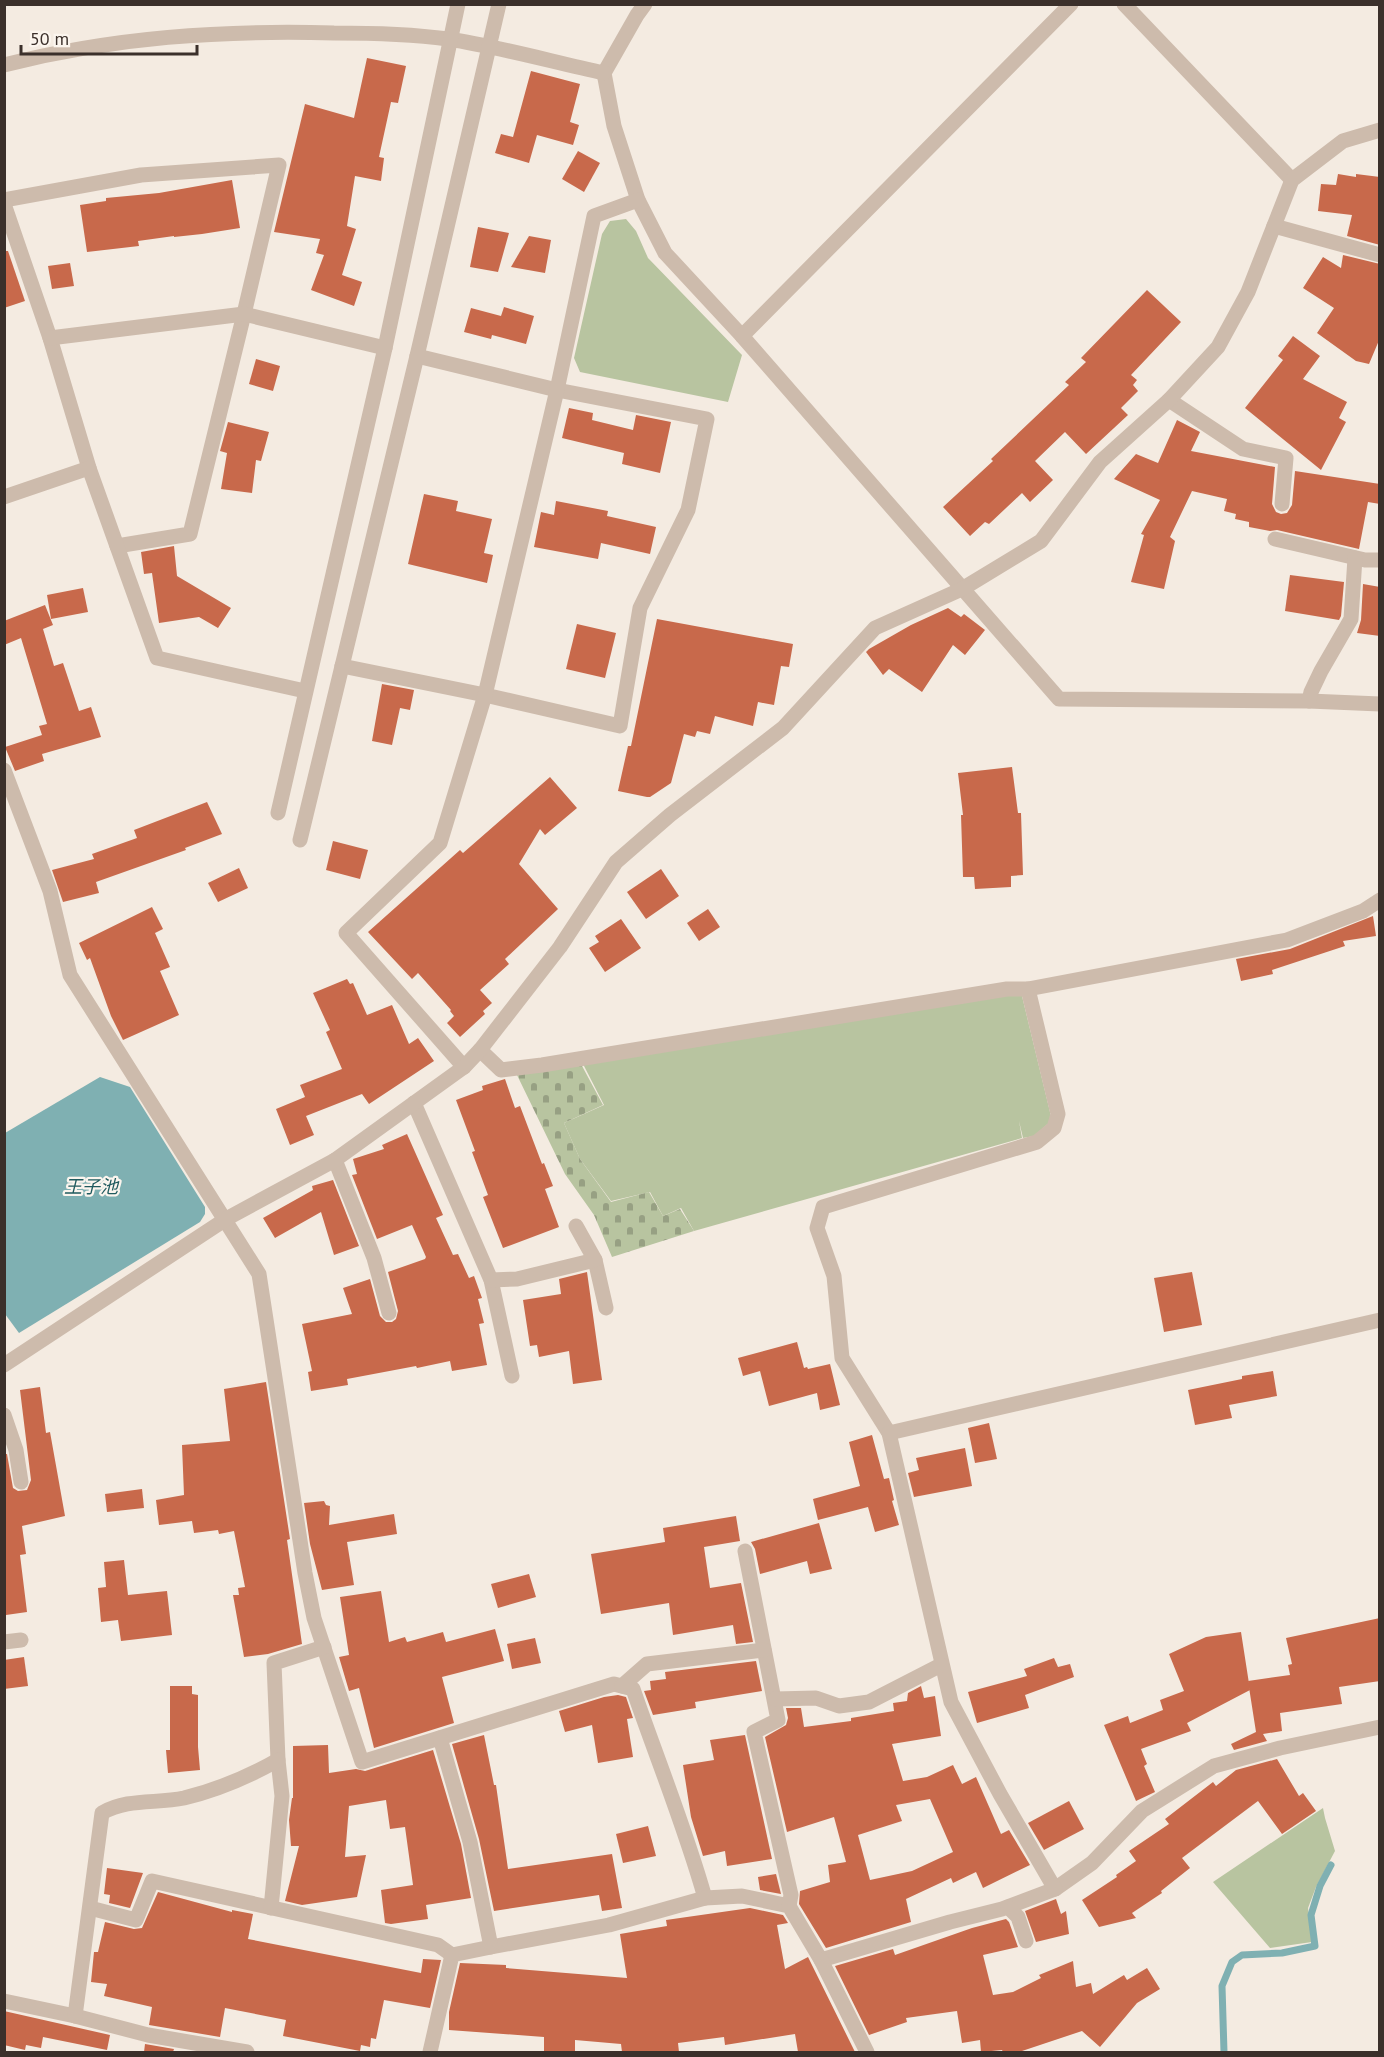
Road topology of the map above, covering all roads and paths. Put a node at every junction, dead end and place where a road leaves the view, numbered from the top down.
1 (458, 4) edge
2 (498, 4) edge
3 (645, 4) edge
4 (1071, 4) edge
5 (1124, 4) edge
6 (450, 39) junction
7 (489, 48) junction
8 (4, 65) edge
9 (604, 73) junction
10 (1380, 130) edge
11 (1292, 180) junction
12 (638, 200) junction
13 (4, 202) edge
14 (1274, 226) junction
15 (1380, 255) edge
16 (244, 314) junction
17 (742, 336) junction
18 (50, 338) junction
19 (385, 348) junction
20 (417, 356) junction
21 (557, 390) junction
22 (1169, 400) junction
23 (89, 468) junction
24 (4, 497) edge
25 (1282, 504) dead end
26 (1275, 539) dead end
27 (117, 546) junction
28 (1355, 558) junction
29 (1380, 561) edge
30 (962, 589) junction
31 (342, 666) junction
32 (305, 691) junction
33 (485, 695) junction
34 (1309, 701) junction
35 (1380, 704) edge
36 (4, 770) edge
37 (278, 813) dead end
38 (300, 840) dead end
39 (1380, 900) edge
40 (1028, 989) junction
41 (480, 1050) junction
42 (464, 1067) junction
43 (414, 1103) junction
44 (335, 1160) junction
45 (226, 1219) junction
46 (576, 1226) dead end
47 (595, 1260) junction
48 (491, 1280) junction
49 (606, 1308) dead end
50 (389, 1313) dead end
51 (1380, 1320) edge
52 (4, 1365) edge
53 (512, 1376) dead end
54 (4, 1415) edge
55 (889, 1433) junction
56 (21, 1482) dead end
57 (745, 1551) dead end
58 (21, 1640) dead end
59 (4, 1642) edge
60 (324, 1647) junction
61 (764, 1650) junction
62 (941, 1665) junction
63 (622, 1686) junction
64 (775, 1699) junction
65 (1380, 1727) edge
66 (440, 1738) junction
67 (278, 1760) junction
68 (1055, 1889) junction
69 (705, 1898) junction
70 (789, 1906) junction
71 (1008, 1907) junction
72 (90, 1908) junction
73 (271, 1908) junction
74 (1026, 1941) dead end
75 (491, 1947) junction
76 (452, 1955) junction
77 (821, 1960) junction
78 (4, 2001) edge
79 (75, 2016) junction
80 (248, 2052) edge
81 (430, 2052) edge
82 (867, 2052) edge

1 - 6 street
2 - 7 street
3 - 9 street
4 - 17 street
5 - 11 street
6 - 7 street
6 - 8 street
6 - 19 street
7 - 9 street
7 - 20 street
9 - 12 street
10 - 11 street
11 - 14 street
12 - 17 street
12 - 21 street
13 - 16 street
13 - 18 street
14 - 15 street
14 - 22 street
16 - 18 street
16 - 19 street
16 - 27 street
17 - 30 street
18 - 23 street
19 - 32 street
20 - 21 street
20 - 31 street
21 - 33 street
21 - 33 street
22 - 25 street
22 - 30 street
23 - 24 street
23 - 27 street
26 - 28 street
27 - 32 street
28 - 29 street
28 - 34 street
30 - 34 street
30 - 41 street
31 - 33 street
31 - 38 street
32 - 37 street
33 - 42 street
34 - 35 street
36 - 45 street
39 - 40 street
40 - 41 street
40 - 55 street
41 - 42 street
42 - 43 street
43 - 44 street
43 - 48 street
44 - 45 street
44 - 50 street
45 - 52 street
45 - 60 street
46 - 47 street
47 - 48 street
47 - 49 street
48 - 53 street
51 - 55 street
54 - 56 street
55 - 62 street
57 - 61 street
58 - 59 street
60 - 66 street
60 - 67 street
61 - 63 street
61 - 64 street
62 - 64 street
62 - 68 street
63 - 66 street
63 - 69 street
64 - 70 street
65 - 68 street
66 - 75 street
67 - 72 street
67 - 73 street
68 - 71 street
69 - 70 street
69 - 75 street
70 - 77 street
71 - 74 street
71 - 77 street
72 - 73 street
72 - 79 street
73 - 76 street
75 - 76 street
76 - 81 street
77 - 82 street
78 - 79 street
79 - 80 street

